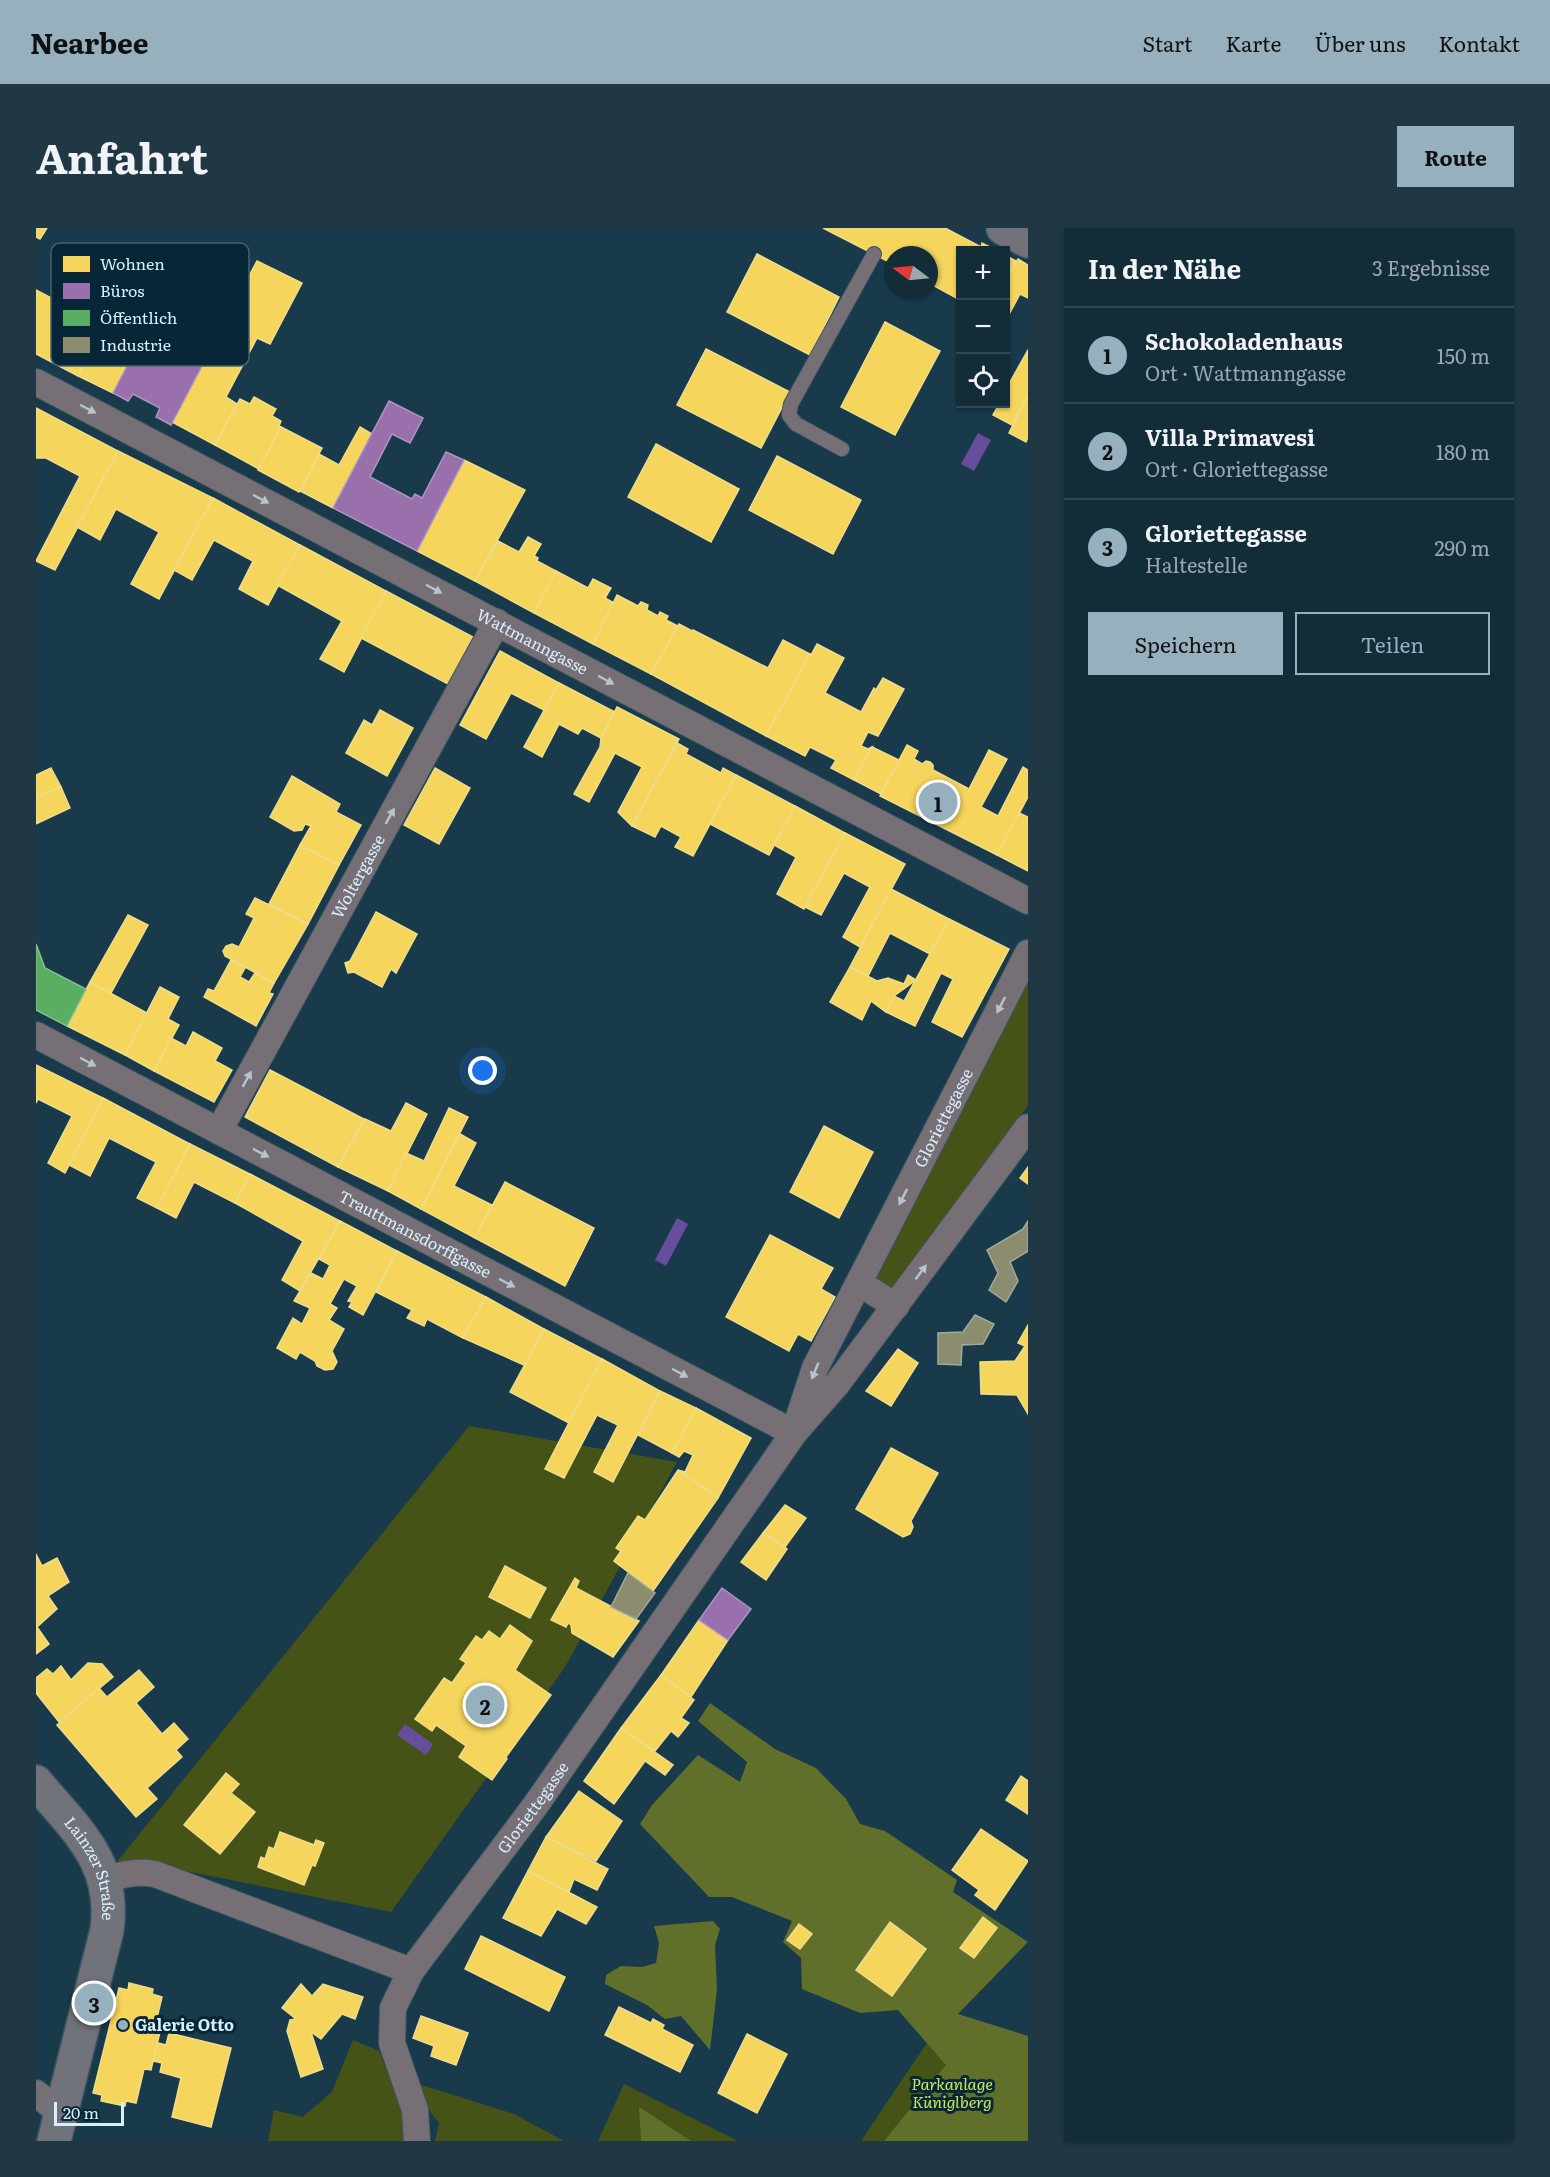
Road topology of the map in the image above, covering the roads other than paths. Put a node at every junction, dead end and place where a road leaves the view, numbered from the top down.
1 (1003, 228) edge
2 (1028, 241) edge
3 (874, 254) dead end
4 (36, 382) edge
5 (842, 448) dead end
6 (496, 622) junction
7 (1028, 901) edge
8 (1028, 952) edge
9 (36, 1035) edge
10 (1028, 1127) edge
11 (219, 1131) junction
12 (859, 1283) junction
13 (896, 1306) junction
14 (794, 1433) junction
15 (36, 1782) edge
16 (106, 1880) junction
17 (411, 1971) junction
18 (36, 2093) edge
19 (58, 2127) edge
20 (417, 2141) edge

1 - 2 main road
3 - 5 lane
4 -> 6 street, Wattmanngasse
6 -> 7 street, Wattmanngasse
11 -> 6 street, Woltergasse
8 -> 12 street, Gloriettegasse
9 -> 11 street, Trauttmansdorffgasse
13 -> 10 street, Gloriettegasse
11 -> 14 street, Trauttmansdorffgasse
12 - 13 street
12 -> 14 street, Gloriettegasse
13 - 14 street, Gloriettegasse
14 - 17 street, Gloriettegasse
15 - 16 main road, Lainzer Straße
16 - 17 street
16 - 19 main road, Lainzer Straße
17 - 20 street, Gloriettegasse
18 - 19 street

